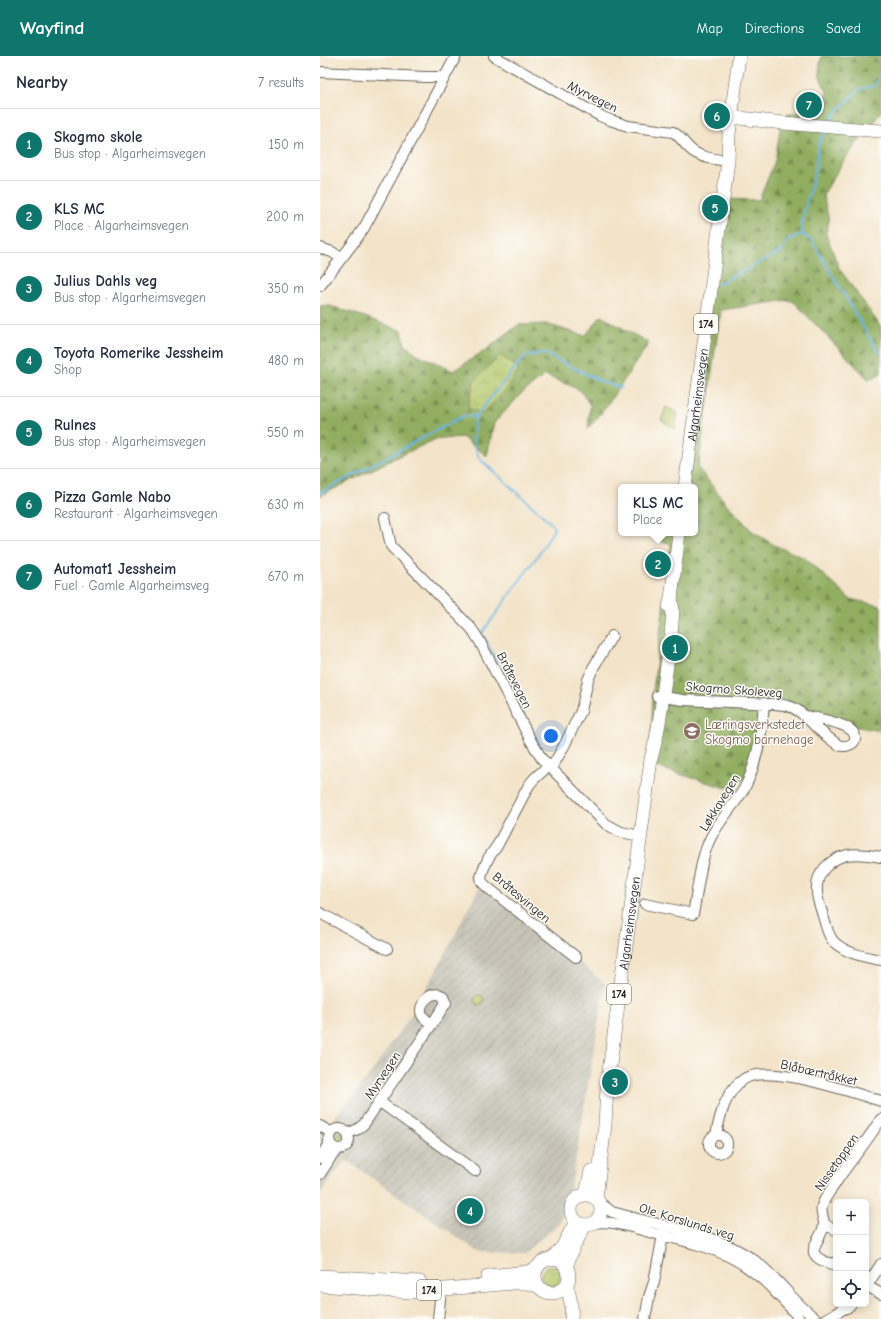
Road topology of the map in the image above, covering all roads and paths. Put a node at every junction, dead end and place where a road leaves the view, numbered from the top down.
1 (456, 56) edge
2 (494, 56) edge
3 (739, 56) edge
4 (744, 56) edge
5 (320, 72) edge
6 (445, 77) junction
7 (734, 118) junction
8 (881, 131) edge
9 (728, 161) junction
10 (320, 248) edge
11 (341, 258) junction
12 (320, 286) edge
13 (685, 484) edge
14 (385, 518) dead end
15 (679, 536) edge
16 (612, 636) dead end
17 (660, 696) junction
18 (764, 703) junction
19 (806, 716) dead end
20 (549, 767) junction
21 (640, 836) junction
22 (881, 856) edge
23 (646, 904) dead end
24 (320, 913) edge
25 (387, 949) dead end
26 (576, 957) dead end
27 (881, 960) edge
28 (432, 1024) dead end
29 (881, 1101) edge
30 (380, 1102) junction
31 (881, 1119) edge
32 (320, 1126) edge
33 (348, 1134) junction
34 (716, 1135) dead end
35 (331, 1138) junction
36 (339, 1149) junction
37 (320, 1158) edge
38 (475, 1171) dead end
39 (320, 1174) edge
40 (594, 1199) junction
41 (585, 1223) junction
42 (824, 1224) junction
43 (833, 1228) edge
44 (664, 1231) junction
45 (551, 1260) junction
46 (833, 1264) edge
47 (881, 1264) edge
48 (566, 1267) junction
49 (537, 1268) junction
50 (320, 1276) edge
51 (869, 1282) edge
52 (320, 1285) edge
53 (538, 1286) junction
54 (566, 1286) junction
55 (869, 1288) edge
56 (441, 1290) junction
57 (551, 1293) junction
58 (881, 1294) edge
59 (847, 1307) edge
60 (849, 1307) edge
61 (439, 1319) edge
62 (571, 1319) edge
63 (645, 1319) edge
64 (799, 1319) edge
65 (816, 1319) edge
66 (826, 1319) edge
67 (842, 1319) edge

1 - 6 street
2 - 9 street, Myrvegen
3 - 7 main road, Algarheimsvegen / 174
4 - 7 main road, Algarheimsvegen / 174
5 - 6 street
6 - 11 street
7 - 8 main road
7 - 9 main road, Algarheimsvegen / 174
9 - 13 main road, Algarheimsvegen / 174
10 - 11 street
11 - 12 street
14 - 20 street, Bråtevegen
15 - 17 main road, Algarheimsvegen / 174
16 - 20 street
17 - 18 street, Skogmo Skoleveg
17 - 21 main road, Algarheimsvegen / 174
18 - 19 street, Skogmo Skoleveg
18 - 23 street, Løkkavegen
20 - 21 street, Bråtevegen
20 - 26 street, Bråtesvingen
21 - 40 main road, Algarheimsvegen / 174
22 - 27 street
24 - 25 street
28 - 30 street, Myrvegen
29 - 34 street, Blåbærtråkket
30 - 33 street, Myrvegen
30 - 38 street
31 - 42 street, Nissetoppen
32 - 35 street
33 - 35 street
33 - 36 street
35 - 36 street
35 - 37 street
36 - 39 street
40 - 41 main road, 174
40 - 41 main road
40 - 44 street, Ole Korslunds veg
41 - 44 street, Ole Korslunds veg
41 - 45 main road, 174
41 - 48 main road, 174
42 - 43 street
42 - 46 street, Nissetoppen
44 - 63 street
44 - 64 street, Ole Korslunds veg
44 - 65 street, Ole Korslunds veg
45 - 48 main road
45 - 49 main road, 174
47 - 51 street
48 - 54 main road, 174
49 - 50 main road, 174
49 - 53 main road
52 - 56 main road, 174
53 - 56 main road, 174
53 - 57 main road, 174
54 - 57 main road
54 - 62 main road
55 - 58 street
56 - 61 street
57 - 62 main road
59 - 66 street
60 - 67 street

